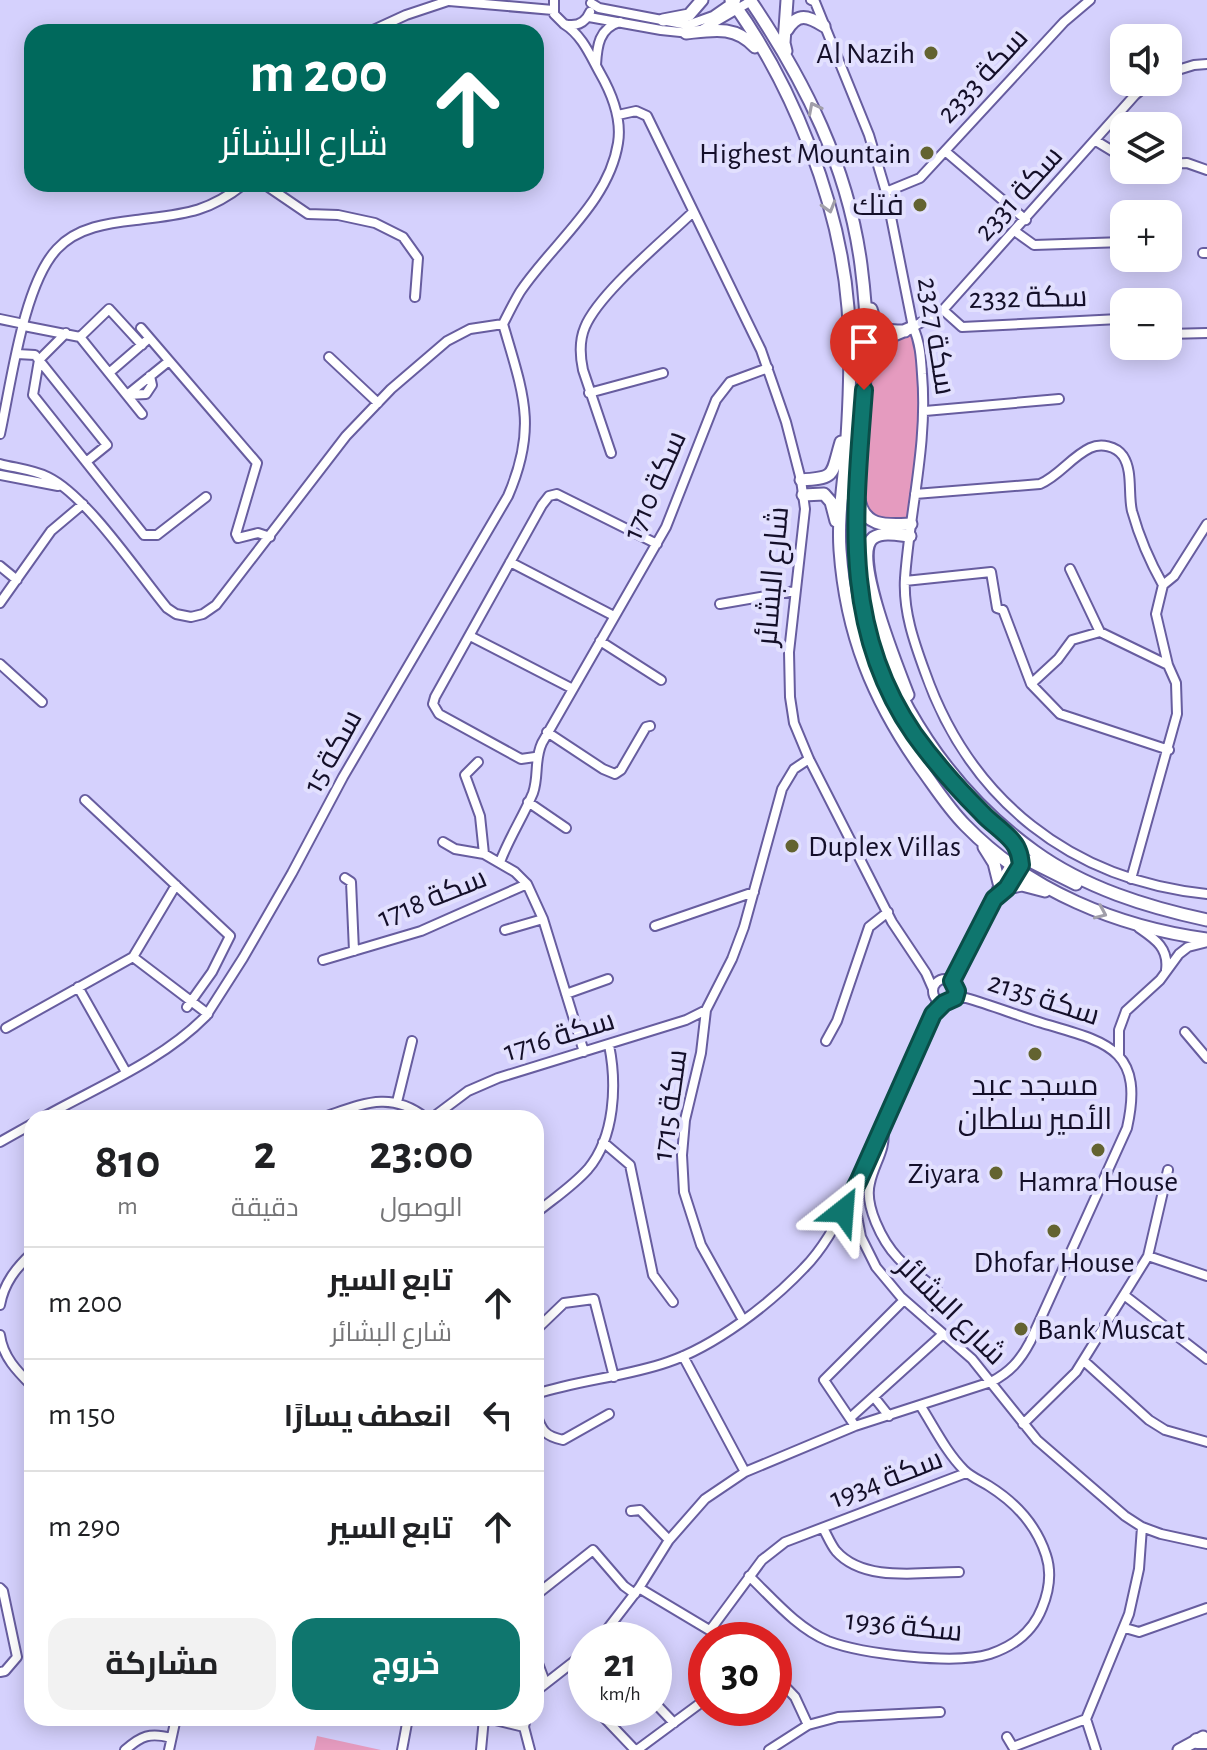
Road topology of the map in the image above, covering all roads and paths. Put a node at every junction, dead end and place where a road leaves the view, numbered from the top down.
1 (702, 0) edge
2 (787, 0) edge
3 (815, 0) edge
4 (1090, 0) edge
5 (450, 1) edge
6 (590, 1) edge
7 (751, 1) edge
8 (735, 3) edge
9 (554, 5) edge
10 (586, 19) junction
11 (663, 20) junction
12 (621, 22) junction
13 (386, 24) edge
14 (564, 24) junction
15 (824, 26) junction
16 (686, 33) junction
17 (785, 35) junction
18 (581, 39) junction
19 (788, 56) junction
20 (769, 62) junction
21 (1207, 64) edge
22 (596, 66) junction
23 (1182, 69) edge
24 (1134, 96) edge
25 (618, 115) junction
26 (1096, 141) junction
27 (1110, 150) edge
28 (945, 151) junction
29 (1182, 163) edge
30 (1207, 170) edge
31 (234, 192) edge
32 (276, 192) edge
33 (886, 192) junction
34 (693, 212) junction
35 (1026, 220) junction
36 (1016, 232) junction
37 (1110, 242) edge
38 (861, 265) junction
39 (415, 297) dead end
40 (943, 310) junction
41 (0, 319) edge
42 (1110, 319) edge
43 (503, 324) junction
44 (24, 325) junction
45 (141, 328) dead end
46 (909, 329) junction
47 (66, 333) junction
48 (1207, 333) edge
49 (1182, 334) edge
50 (80, 337) junction
51 (150, 338) junction
52 (142, 345) junction
53 (17, 354) junction
54 (329, 357) dead end
55 (39, 360) junction
56 (169, 361) junction
57 (866, 363) junction
58 (768, 368) junction
59 (109, 373) junction
60 (663, 373) dead end
61 (589, 393) junction
62 (127, 395) junction
63 (1059, 399) dead end
64 (378, 403) junction
65 (925, 411) junction
66 (142, 414) dead end
67 (846, 422) junction
68 (0, 434) edge
69 (611, 453) dead end
70 (86, 462) junction
71 (0, 464) edge
72 (0, 475) edge
73 (856, 479) junction
74 (801, 480) junction
75 (64, 487) junction
76 (915, 494) junction
77 (803, 495) junction
78 (206, 497) dead end
79 (83, 504) junction
80 (1207, 524) edge
81 (911, 530) junction
82 (270, 537) junction
83 (839, 540) junction
84 (657, 544) junction
85 (510, 562) junction
86 (0, 566) edge
87 (1070, 569) dead end
88 (17, 580) junction
89 (905, 581) junction
90 (861, 584) junction
91 (1163, 585) junction
92 (795, 591) junction
93 (0, 603) edge
94 (720, 604) dead end
95 (614, 616) junction
96 (1100, 632) junction
97 (470, 636) junction
98 (600, 641) junction
99 (0, 664) edge
100 (1168, 665) junction
101 (661, 680) dead end
102 (1031, 684) junction
103 (571, 688) junction
104 (42, 702) dead end
105 (650, 726) dead end
106 (920, 726) junction
107 (547, 732) junction
108 (1169, 750) junction
109 (535, 757) junction
110 (809, 759) junction
111 (478, 762) dead end
112 (85, 800) dead end
113 (528, 802) junction
114 (566, 828) dead end
115 (974, 834) junction
116 (443, 842) dead end
117 (484, 854) junction
118 (500, 862) junction
119 (1017, 864) junction
120 (345, 878) dead end
121 (1131, 879) junction
122 (527, 884) junction
123 (176, 885) junction
124 (1003, 886) junction
125 (754, 892) junction
126 (1207, 894) edge
127 (1066, 898) junction
128 (888, 912) junction
129 (543, 919) junction
130 (1206, 920) edge
131 (655, 926) dead end
132 (1136, 926) junction
133 (505, 930) dead end
134 (1207, 941) edge
135 (354, 951) junction
136 (133, 957) junction
137 (323, 960) dead end
138 (1166, 971) junction
139 (926, 973) junction
140 (608, 979) dead end
141 (947, 980) junction
142 (78, 987) junction
143 (933, 989) junction
144 (566, 994) junction
145 (956, 994) junction
146 (940, 1001) junction
147 (190, 1004) junction
148 (706, 1010) junction
149 (208, 1014) junction
150 (6, 1028) dead end
151 (1185, 1032) dead end
152 (412, 1041) dead end
153 (826, 1041) dead end
154 (609, 1045) junction
155 (584, 1052) junction
156 (1119, 1055) junction
157 (1207, 1058) edge
158 (126, 1072) junction
159 (397, 1102) junction
160 (57, 1110) edge
161 (347, 1110) edge
162 (415, 1110) edge
163 (441, 1110) edge
164 (24, 1128) edge
165 (883, 1132) junction
166 (0, 1142) edge
167 (603, 1142) junction
168 (1168, 1170) dead end
169 (859, 1180) junction
170 (544, 1206) edge
171 (838, 1219) junction
172 (858, 1221) junction
173 (1148, 1256) junction
174 (24, 1261) edge
175 (1207, 1276) edge
176 (937, 1290) dead end
177 (1124, 1295) junction
178 (904, 1300) junction
179 (673, 1302) dead end
180 (0, 1305) edge
181 (743, 1320) junction
182 (544, 1322) edge
183 (943, 1334) junction
184 (0, 1335) edge
185 (683, 1356) junction
186 (1207, 1359) edge
187 (1084, 1361) junction
188 (614, 1377) junction
189 (24, 1378) edge
190 (991, 1382) junction
191 (544, 1392) edge
192 (874, 1397) junction
193 (920, 1405) junction
194 (609, 1414) dead end
195 (889, 1416) junction
196 (853, 1422) junction
197 (1023, 1424) junction
198 (544, 1432) edge
199 (1207, 1442) edge
200 (745, 1472) junction
201 (966, 1473) junction
202 (631, 1511) dead end
203 (1142, 1527) junction
204 (823, 1528) junction
205 (669, 1540) junction
206 (1207, 1544) edge
207 (959, 1572) dead end
208 (749, 1576) junction
209 (0, 1588) edge
210 (544, 1589) edge
211 (637, 1591) junction
212 (1207, 1608) edge
213 (4, 1621) edge
214 (613, 1622) edge
215 (697, 1622) edge
216 (716, 1622) edge
217 (1125, 1628) junction
218 (568, 1665) edge
219 (0, 1672) edge
220 (545, 1682) edge
221 (792, 1694) edge
222 (688, 1712) edge
223 (940, 1712) dead end
224 (1086, 1719) junction
225 (674, 1723) joint
226 (808, 1725) junction
227 (174, 1726) edge
228 (406, 1726) edge
229 (484, 1726) edge
230 (526, 1726) edge
231 (613, 1726) edge
232 (1007, 1737) dead end
233 (171, 1738) junction
234 (1204, 1739) edge
235 (125, 1750) edge
236 (169, 1750) edge
237 (402, 1750) edge
238 (481, 1750) edge
239 (530, 1750) edge
240 (636, 1750) edge
241 (769, 1750) edge
242 (1096, 1750) edge
243 (1179, 1750) edge

1 - 11 main road
2 - 17 main road
3 - 15 street, سكة 2327
4 - 28 street, سكة 2333
5 - 9 street
5 - 13 street
6 - 10 street
6 - 11 street
7 - 8 street
7 - 19 main road
8 - 11 street
8 - 16 street
8 - 20 main road
9 - 14 street
10 - 12 street
10 - 14 street
10 - 18 street
12 - 16 street
12 - 22 street
14 - 18 street
15 - 17 main road
15 - 33 street, سكة 2327
16 - 20 main road
17 - 19 main road
18 - 22 street
38 -> 19 main road
20 -> 67 main road
21 - 23 street
22 - 25 street
24 - 26 street, سكة 2331
25 - 34 street, شارع البشائر
25 - 43 street
26 - 27 street
26 - 35 street, سكة 2331
28 - 33 street, سكة 2333
28 - 35 street, سكة 2333
29 - 30 street
31 - 44 street
32 - 39 street
33 - 46 street, سكة 2327
34 - 58 street, شارع البشائر
34 - 61 street
35 - 36 street, سكة 2331
36 - 37 street
36 - 40 street, سكة 2331
38 - 46 main road
38 - 57 main road
40 - 42 street, سكة 2332
40 - 46 street, سكة 2331
41 - 44 street
43 - 64 street
43 - 149 street, سكة 15
44 - 47 street
44 - 53 street
45 - 51 street
46 - 57 main road
46 - 65 street, سكة 2327
47 - 50 street
47 - 55 street
48 - 49 street
50 - 52 street
50 - 59 street
51 - 52 street
51 - 56 street
52 - 59 street
53 - 55 street
53 - 68 street
54 - 64 street
55 - 70 street
55 - 70 street
56 - 62 street
56 - 82 street
57 - 73 main road
58 - 74 street, شارع البشائر
58 - 84 street, سكة 1710
59 - 62 street
60 - 61 street
61 - 69 street
62 - 66 street
63 - 65 street
64 - 82 street
65 - 76 street, سكة 2327
67 - 74 main road
67 - 83 main road
70 - 78 street
71 - 75 street
72 - 75 street
73 - 81 main road
73 - 90 main road
74 - 77 street, شارع البشائر
75 - 79 street
76 - 81 street, سكة 2327
76 - 91 street
77 - 83 main road
77 - 92 street, شارع البشائر
79 - 82 street
79 - 88 street
80 - 91 street
81 - 89 street, سكة 2327
81 - 106 main road
83 - 115 main road
84 - 85 street
84 - 95 street, سكة 1710
85 - 95 street
85 - 97 street
86 - 88 street
87 - 96 street
88 - 93 street
89 - 102 street
89 - 121 street, سكة 2327
90 - 106 main road
90 - 119 main road
91 - 100 street
92 - 94 street
92 - 110 street, شارع البشائر
95 - 98 street, سكة 1710
96 - 100 street
96 - 102 street
97 - 103 street
97 - 109 street
98 - 101 street
98 - 103 street, سكة 1710
99 - 104 street
100 - 108 street
102 - 108 street
103 - 107 street, سكة 1710
105 - 107 street
106 - 130 main road
107 - 109 street, سكة 1710
108 - 121 street
109 - 113 street, سكة 1710
110 - 125 street, سكة 1715
110 - 128 street, شارع البشائر
111 - 117 street
112 - 123 street
113 - 114 street
113 - 118 street, سكة 1710
115 - 119 main road
115 - 124 main road
116 - 117 street, سكة 1718
117 - 118 street, سكة 1718
118 - 122 street, سكة 1718
119 - 124 street
119 - 127 main road
119 - 130 main road
120 - 135 street, سكة 1718
121 - 126 street, سكة 2327
122 - 129 street, سكة 1718
122 - 135 street, سكة 1718
123 - 136 street
123 - 147 street
124 - 127 main road
124 - 141 street
125 - 131 street
125 - 148 street, سكة 1715
127 -> 132 main road
128 - 139 street, شارع البشائر
128 - 153 street
129 - 133 street
129 - 144 street, سكة 1718
132 - 134 main road
132 - 138 street
134 - 138 street
135 - 137 street, سكة 1718
136 - 142 street
136 - 147 street
138 - 156 street
139 - 141 street
139 - 143 street, شارع البشائر
140 - 144 street
141 - 143 street
141 - 145 street
142 - 150 street
142 - 158 street
143 - 146 street, شارع البشائر
144 - 155 street, سكة 1718
145 - 146 street
145 - 156 street, سكة 2135
146 - 165 street, شارع البشائر
147 - 149 street
148 - 154 street, سكة 1716
148 - 181 street, سكة 1715
149 - 158 street, سكة 15
151 - 157 street
152 - 159 street
154 - 155 street, سكة 1716
154 - 167 street
155 - 163 street, سكة 1716
156 - 190 street, سكة 2135
158 - 160 street, سكة 15
159 - 161 street
159 - 162 street
164 - 166 street
165 - 169 street, شارع البشائر
165 - 176 street
167 - 170 street
167 - 179 street
168 - 173 street
169 - 171 street
169 - 172 street, شارع البشائر
171 - 172 street
171 - 181 street
172 - 178 street, شارع البشائر
173 - 175 street
173 - 177 street
174 - 180 street
177 - 186 street
177 - 187 street
178 - 183 street, شارع البشائر
178 - 196 street
181 - 185 street
182 - 188 street
183 - 190 street, شارع البشائر
183 - 192 street
184 - 189 street
185 - 188 street
185 - 200 street
187 - 197 street
187 - 199 street
188 - 191 street
190 - 193 street
190 - 197 street, شارع البشائر
192 - 195 street
192 - 196 street
193 - 195 street
193 - 201 street, سكة 1936
194 - 198 street
195 - 196 street
196 - 200 street
197 - 203 street, شارع البشائر
200 - 205 street
201 - 204 street, سكة 1934
201 - 208 street, سكة 1936
202 - 205 street
203 - 206 street, شارع البشائر
203 - 217 street
204 - 207 street, سكة 1934
204 - 208 street, سكة 1934
205 - 211 street
208 - 216 street, سكة 1934
209 - 213 street
210 - 211 street
211 - 214 street
211 - 215 street
212 - 217 street
213 - 219 street
217 - 224 street
218 - 220 street
221 - 226 street
222 - 225 street
223 - 226 street
224 - 232 street
224 - 242 street
225 - 240 street
226 - 241 street
227 - 233 street
228 - 237 street
229 - 238 street
230 - 239 street
231 - 240 street
233 - 235 street
233 - 236 street
234 - 243 main road

